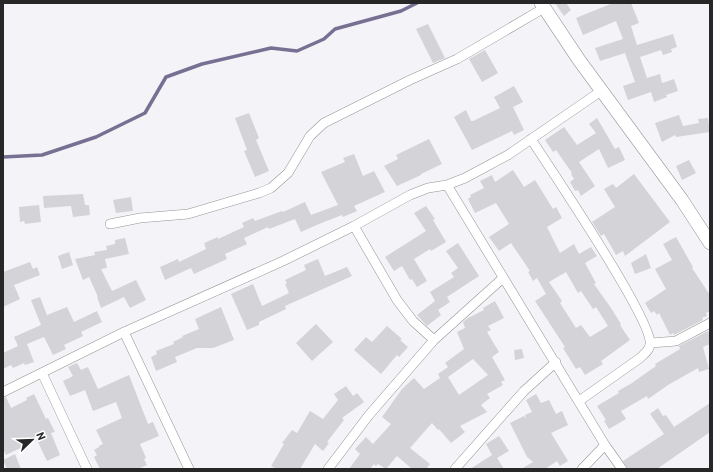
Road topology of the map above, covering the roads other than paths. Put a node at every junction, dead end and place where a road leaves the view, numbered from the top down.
1 (543, 6) edge
2 (601, 91) junction
3 (531, 139) junction
4 (447, 185) junction
5 (110, 224) dead end
6 (354, 226) junction
7 (710, 243) edge
8 (503, 278) junction
9 (710, 323) edge
10 (124, 332) junction
11 (434, 340) junction
12 (650, 344) junction
13 (556, 362) junction
14 (42, 373) junction
15 (4, 390) edge
16 (579, 401) junction
17 (605, 445) junction
18 (87, 469) edge
19 (189, 469) edge
20 (328, 469) edge
21 (455, 469) edge
22 (582, 469) edge
23 (622, 469) edge

1 - 2 street
1 - 5 street
2 - 3 street
2 - 7 street
3 - 4 street
3 - 12 street
4 - 6 street
4 - 8 street
6 - 10 street
6 - 11 street
8 - 11 street
8 - 13 street
9 - 12 street
10 - 14 street
10 - 19 street
11 - 20 street
12 - 16 street
13 - 16 street
13 - 21 street
14 - 15 street
14 - 18 street
16 - 17 street
17 - 22 street
17 - 23 street

